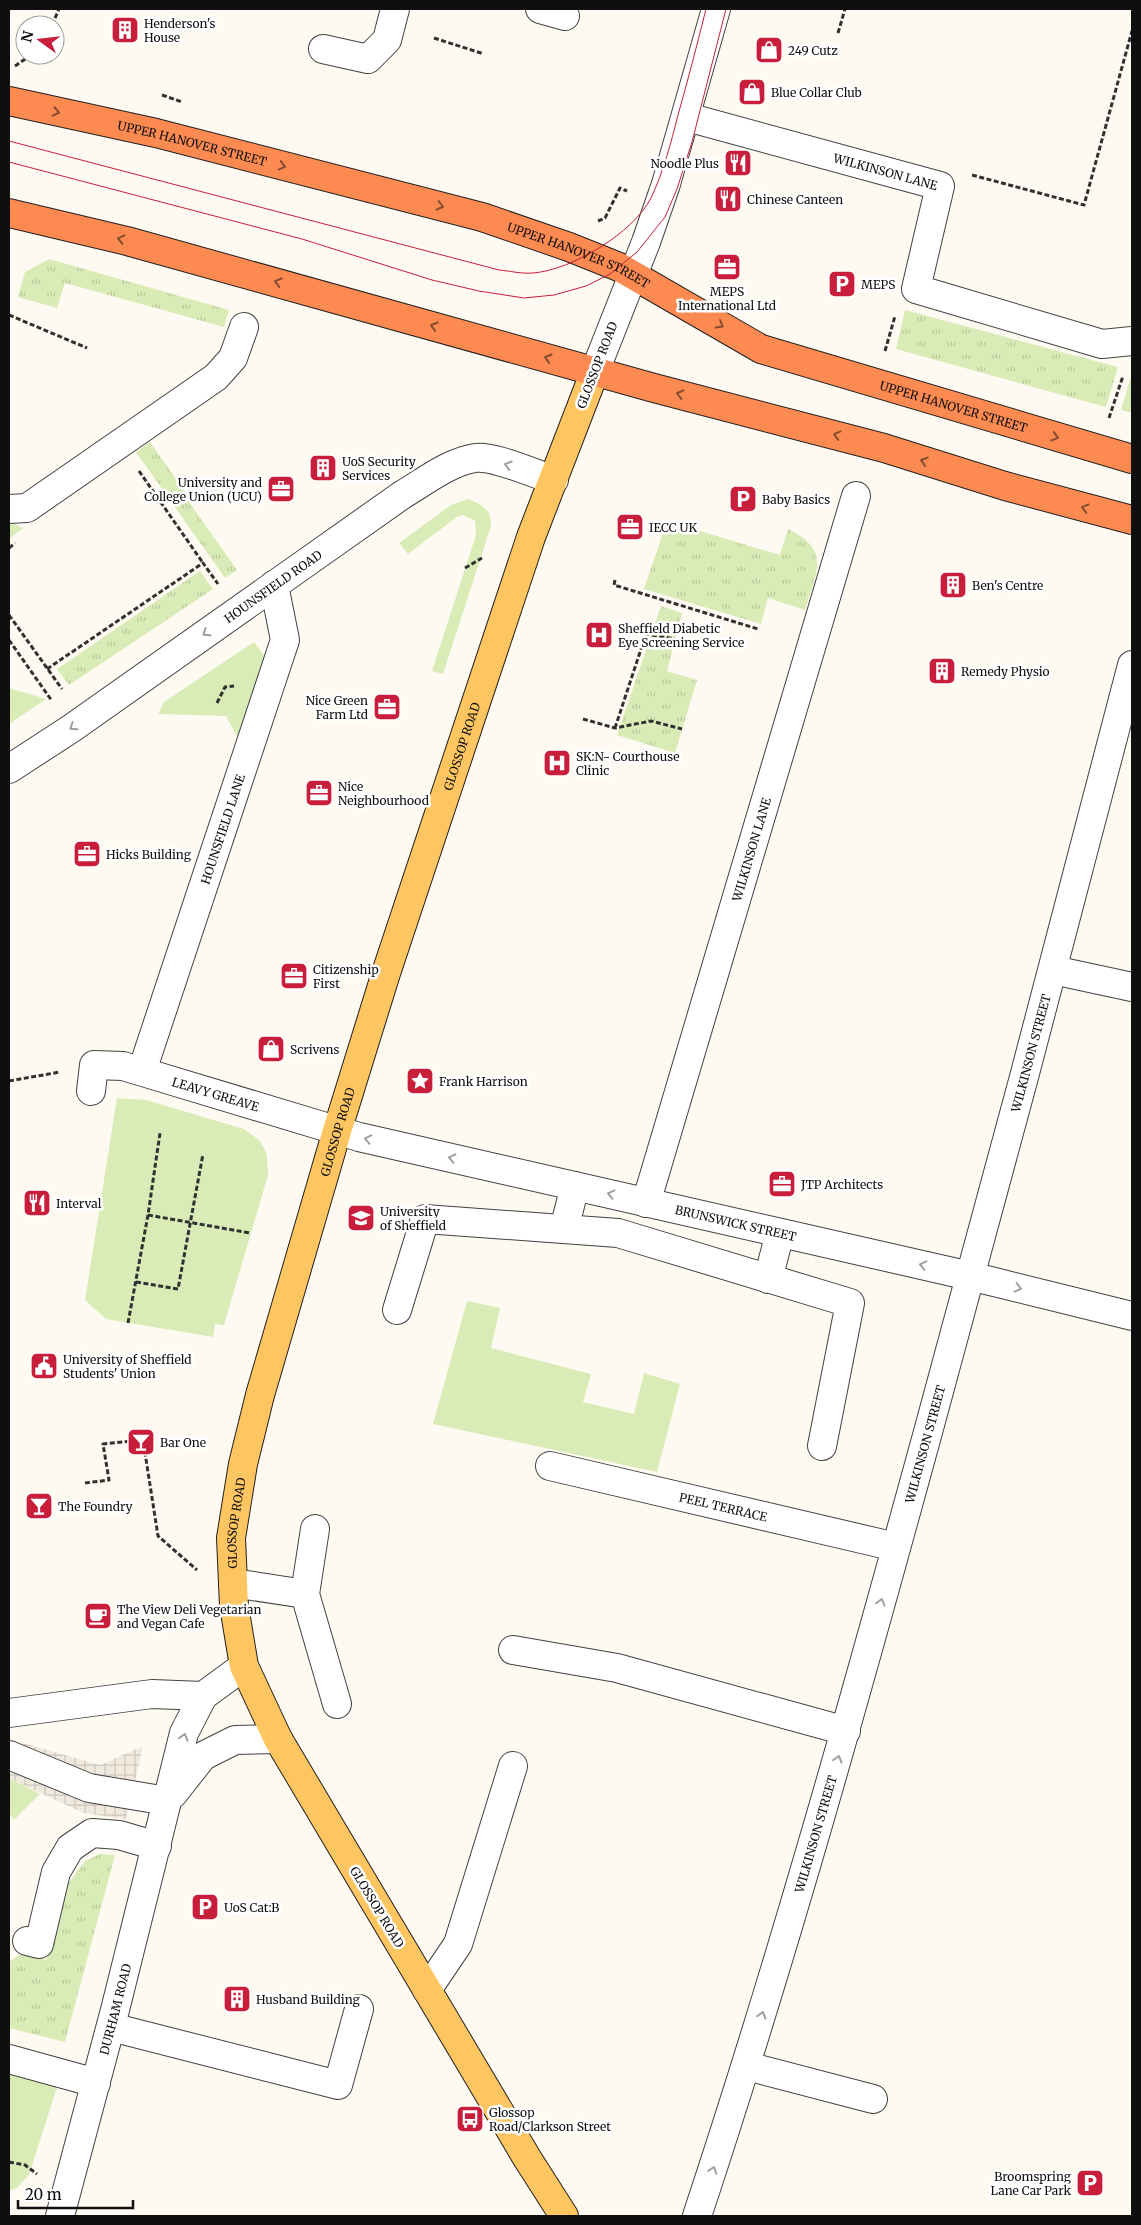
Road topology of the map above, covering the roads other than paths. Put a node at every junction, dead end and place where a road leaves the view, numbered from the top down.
1 (394, 9) edge
2 (716, 9) edge
3 (323, 49) dead end
4 (9, 101) edge
5 (687, 117) junction
6 (9, 213) edge
7 (632, 274) junction
8 (244, 327) dead end
9 (1132, 341) edge
10 (595, 371) junction
11 (1132, 459) edge
12 (554, 480) junction
13 (856, 496) dead end
14 (9, 510) edge
15 (1132, 520) edge
16 (274, 585) junction
17 (1132, 665) edge
18 (9, 769) edge
19 (1052, 970) junction
20 (1132, 987) edge
21 (142, 1071) junction
22 (92, 1078) road end
23 (337, 1131) junction
24 (575, 1186) junction
25 (646, 1203) junction
26 (564, 1230) junction
27 (780, 1233) junction
28 (970, 1276) junction
29 (768, 1279) junction
30 (398, 1310) dead end
31 (1132, 1316) edge
32 (822, 1446) dead end
33 (550, 1466) dead end
34 (315, 1529) dead end
35 (896, 1548) junction
36 (233, 1583) junction
37 (305, 1594) junction
38 (513, 1650) dead end
39 (244, 1666) junction
40 (203, 1696) junction
41 (337, 1704) dead end
42 (9, 1713) edge
43 (846, 1731) junction
44 (278, 1739) junction
45 (9, 1755) edge
46 (513, 1766) dead end
47 (167, 1802) junction
48 (157, 1846) junction
49 (27, 1941) dead end
50 (427, 1990) junction
51 (359, 2009) dead end
52 (111, 2027) junction
53 (9, 2059) edge
54 (747, 2066) junction
55 (96, 2083) junction
56 (873, 2099) dead end
57 (60, 2216) edge
58 (564, 2216) edge
59 (697, 2216) edge

1 - 3 street
2 - 5 street, GLOSSOP ROAD
4 -> 7 highway, UPPER HANOVER STREET
5 - 7 street, GLOSSOP ROAD
5 - 9 street, WILKINSON LANE
10 -> 6 highway
7 - 10 street, GLOSSOP ROAD
7 -> 11 highway, UPPER HANOVER STREET
8 - 14 street
10 - 12 main road, GLOSSOP ROAD
15 -> 10 highway
12 -> 16 street, HOUNSFIELD ROAD
12 - 23 main road, GLOSSOP ROAD
13 - 25 street, WILKINSON LANE
16 -> 18 street, HOUNSFIELD ROAD
16 - 21 street, HOUNSFIELD LANE
17 - 19 street, WILKINSON STREET
19 - 20 street
19 - 28 street, WILKINSON STREET
21 - 22 street, LEAVY GREAVE
21 - 23 street, LEAVY GREAVE
24 -> 23 street, BRUNSWICK STREET
23 - 36 main road, GLOSSOP ROAD
25 -> 24 street, BRUNSWICK STREET
24 - 26 street
25 - 27 street, BRUNSWICK STREET
26 - 29 street
26 - 30 street
28 -> 27 street, BRUNSWICK STREET
27 - 29 street
28 -> 31 street, BRUNSWICK STREET
28 - 35 street, WILKINSON STREET
29 - 32 street
33 - 35 street, PEEL TERRACE
34 - 37 street
43 -> 35 street, WILKINSON STREET
36 - 37 street
36 - 39 main road, GLOSSOP ROAD
37 - 41 street
38 - 43 street
39 - 40 street, DURHAM ROAD
39 - 44 main road, GLOSSOP ROAD
40 - 42 street
47 -> 40 street, DURHAM ROAD
54 -> 43 street, WILKINSON STREET
44 - 47 street, DURHAM ROAD
44 - 50 main road, GLOSSOP ROAD
45 - 47 street
46 - 50 street
47 - 48 street, DURHAM ROAD
48 - 49 street
48 - 52 street, DURHAM ROAD
50 - 58 main road, GLOSSOP ROAD
51 - 52 street
52 - 55 street, DURHAM ROAD
53 - 55 street
54 - 56 street
59 -> 54 street, WILKINSON STREET
55 - 57 street, DURHAM ROAD

